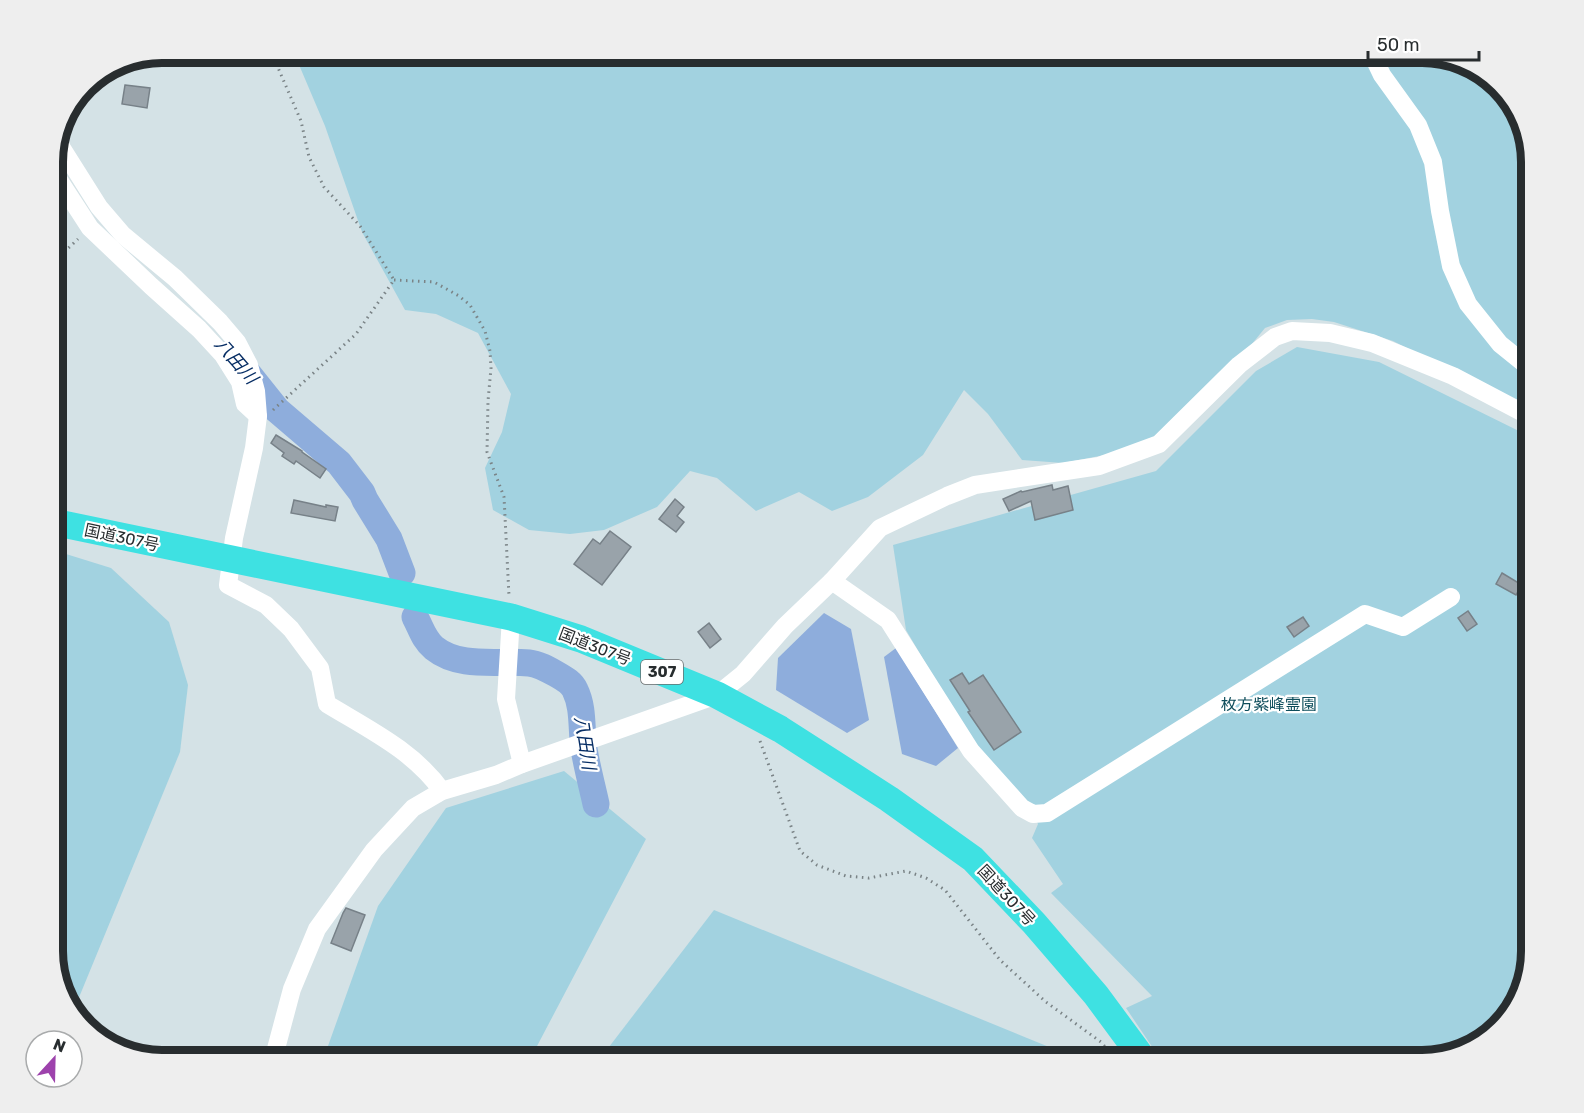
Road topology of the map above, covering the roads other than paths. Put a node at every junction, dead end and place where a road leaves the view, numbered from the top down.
1 (1376, 63) edge
2 (64, 151) edge
3 (63, 186) edge
4 (1521, 360) edge
5 (1521, 411) edge
6 (258, 416) junction
7 (63, 524) edge
8 (231, 560) junction
9 (832, 581) junction
10 (1452, 597) dead end
11 (511, 617) junction
12 (717, 695) junction
13 (522, 764) junction
14 (442, 791) junction
15 (276, 1050) edge
16 (1137, 1050) edge

1 - 4 street
2 - 6 street
3 - 6 street
5 - 9 street
6 - 8 street
7 - 8 highway, 国道307号 / 307
8 - 11 highway, 国道307号 / 307
8 - 14 street
9 - 10 street
9 - 12 street
11 - 12 highway, 国道307号 / 307
11 - 13 street
12 - 13 street
12 - 16 highway, 国道307号 / 307
13 - 14 street
14 - 15 street

